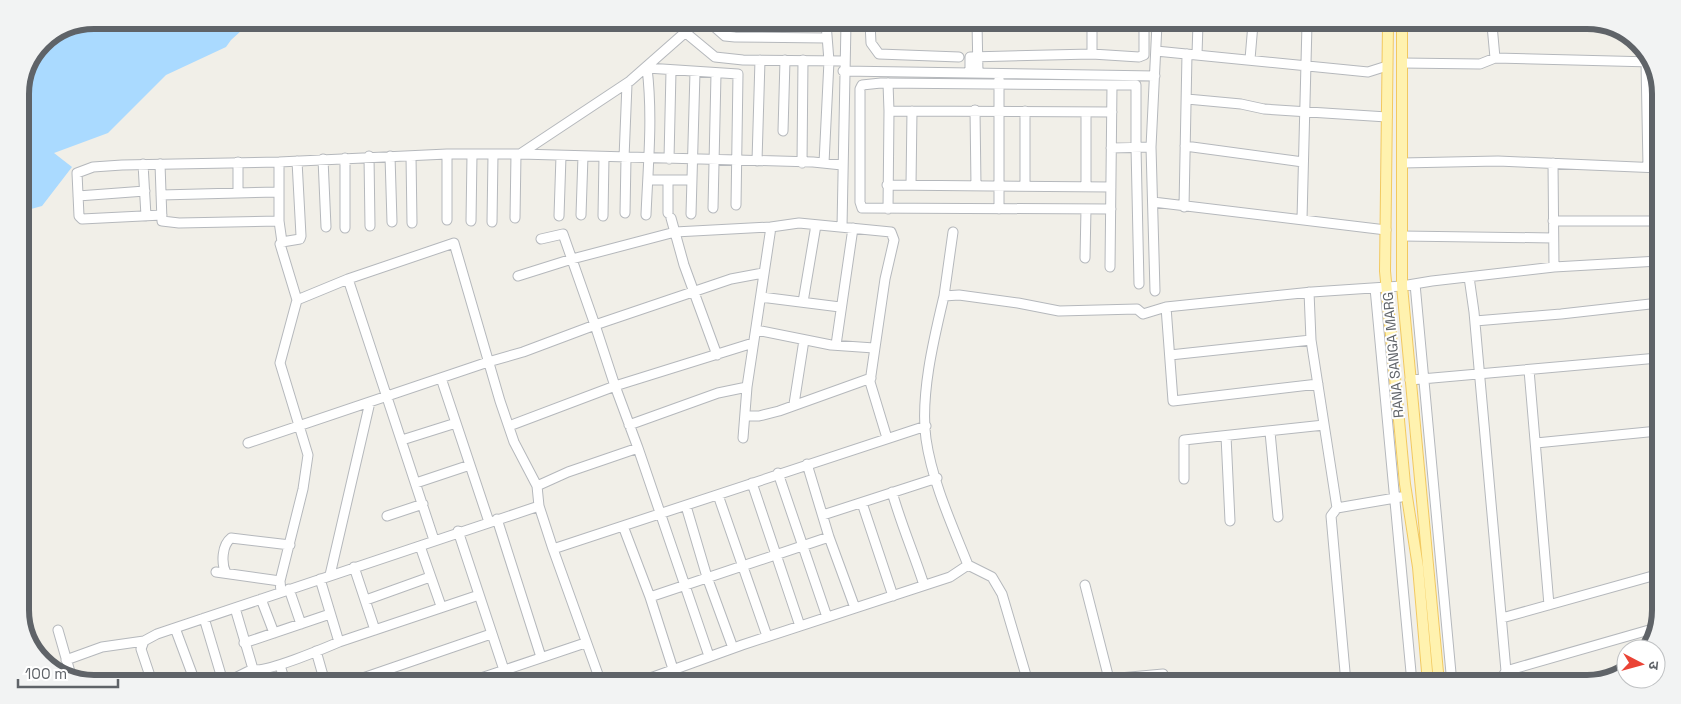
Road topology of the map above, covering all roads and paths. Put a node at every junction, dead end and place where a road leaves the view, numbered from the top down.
1 (691, 29) edge
2 (717, 29) edge
3 (826, 29) edge
4 (846, 29) edge
5 (870, 29) edge
6 (977, 29) edge
7 (1092, 29) edge
8 (1144, 29) edge
9 (1157, 29) edge
10 (1198, 29) edge
11 (1253, 29) edge
12 (1307, 29) edge
13 (1388, 29) edge
14 (1402, 29) edge
15 (1492, 29) edge
16 (686, 34) junction
17 (826, 38) junction
18 (1156, 51) junction
19 (1092, 54) junction
20 (1187, 54) junction
21 (1197, 54) junction
22 (978, 56) junction
23 (959, 57) dead end
24 (1495, 58) junction
25 (1250, 59) junction
26 (760, 60) junction
27 (785, 60) junction
28 (803, 60) junction
29 (829, 61) junction
30 (844, 61) junction
31 (1644, 62) edge
32 (1402, 63) junction
33 (1305, 66) junction
34 (1387, 66) junction
35 (647, 68) junction
36 (670, 71) junction
37 (843, 71) junction
38 (695, 72) junction
39 (974, 73) junction
40 (1649, 73) edge
41 (716, 74) junction
42 (999, 74) junction
43 (1155, 76) junction
44 (888, 83) junction
45 (627, 84) junction
46 (999, 84) junction
47 (1112, 85) junction
48 (1187, 100) junction
49 (975, 110) junction
50 (999, 110) junction
51 (889, 111) junction
52 (912, 111) junction
53 (1025, 111) junction
54 (1304, 111) junction
55 (1086, 112) junction
56 (1112, 112) junction
57 (1387, 117) junction
58 (783, 131) dead end
59 (1185, 146) junction
60 (1136, 147) junction
61 (1151, 147) junction
62 (1111, 148) junction
63 (843, 149) junction
64 (860, 149) junction
65 (447, 154) junction
66 (518, 154) junction
67 (472, 155) junction
68 (494, 155) junction
69 (369, 156) junction
70 (390, 156) junction
71 (411, 156) junction
72 (561, 156) junction
73 (582, 156) junction
74 (604, 157) junction
75 (345, 158) junction
76 (625, 158) junction
77 (323, 159) junction
78 (648, 159) junction
79 (669, 159) junction
80 (691, 160) junction
81 (715, 160) junction
82 (738, 160) junction
83 (296, 161) junction
84 (757, 161) junction
85 (238, 162) junction
86 (279, 162) junction
87 (802, 162) junction
88 (1303, 162) junction
89 (824, 163) junction
90 (1402, 163) junction
91 (1553, 163) junction
92 (143, 164) junction
93 (160, 164) junction
94 (842, 165) junction
95 (1648, 167) junction
96 (1652, 167) edge
97 (648, 180) junction
98 (668, 180) junction
99 (691, 180) junction
100 (887, 185) junction
101 (911, 185) junction
102 (976, 186) junction
103 (999, 186) junction
104 (1025, 186) junction
105 (1086, 187) junction
106 (1111, 187) junction
107 (145, 191) junction
108 (278, 192) junction
109 (238, 194) junction
110 (161, 195) junction
111 (78, 196) junction
112 (1153, 202) junction
113 (736, 205) dead end
114 (1184, 207) junction
115 (713, 208) dead end
116 (888, 209) junction
117 (999, 209) junction
118 (1086, 209) junction
119 (1111, 209) junction
120 (624, 214) dead end
121 (646, 214) dead end
122 (691, 214) dead end
123 (162, 215) junction
124 (581, 215) dead end
125 (146, 216) junction
126 (559, 216) dead end
127 (603, 216) dead end
128 (515, 218) dead end
129 (1302, 219) junction
130 (447, 220) dead end
131 (278, 221) junction
132 (471, 221) dead end
133 (1553, 221) junction
134 (1652, 221) edge
135 (392, 222) dead end
136 (492, 222) dead end
137 (412, 223) dead end
138 (816, 225) junction
139 (370, 226) dead end
140 (842, 227) junction
141 (326, 228) dead end
142 (345, 228) dead end
143 (771, 228) junction
144 (853, 228) junction
145 (1386, 230) junction
146 (675, 232) junction
147 (953, 232) dead end
148 (1402, 236) junction
149 (1553, 238) junction
150 (541, 239) dead end
151 (282, 242) junction
152 (1085, 258) dead end
153 (572, 259) junction
154 (1652, 261) edge
155 (1110, 267) dead end
156 (1554, 268) junction
157 (763, 273) junction
158 (518, 276) dead end
159 (1468, 277) junction
160 (348, 279) junction
161 (1139, 284) dead end
162 (1415, 284) junction
163 (1387, 286) junction
164 (1402, 286) junction
165 (1375, 288) junction
166 (1155, 291) dead end
167 (695, 292) junction
168 (1309, 292) junction
169 (760, 296) junction
170 (944, 296) junction
171 (297, 300) junction
172 (802, 302) junction
173 (1652, 304) edge
174 (840, 307) junction
175 (1166, 307) junction
176 (1475, 320) junction
177 (595, 325) junction
178 (756, 330) junction
179 (804, 340) junction
180 (1311, 340) junction
181 (753, 343) junction
182 (836, 345) junction
183 (874, 348) junction
184 (717, 355) junction
185 (1170, 355) junction
186 (1652, 359) edge
187 (488, 362) junction
188 (1529, 370) junction
189 (1480, 376) junction
190 (441, 378) junction
191 (871, 378) junction
192 (1424, 379) junction
193 (1410, 380) junction
194 (1318, 384) junction
195 (615, 386) junction
196 (747, 387) junction
197 (386, 396) junction
198 (370, 402) junction
199 (794, 404) junction
200 (746, 416) junction
201 (456, 423) junction
202 (300, 425) junction
203 (630, 425) junction
204 (1324, 425) junction
205 (509, 426) junction
206 (926, 426) junction
207 (1652, 431) edge
208 (1270, 432) junction
209 (1226, 436) junction
210 (743, 438) dead end
211 (887, 438) junction
212 (402, 440) junction
213 (248, 443) dead end
214 (1536, 443) junction
215 (638, 448) junction
216 (807, 464) junction
217 (470, 465) junction
218 (778, 473) junction
219 (937, 478) junction
220 (1184, 479) dead end
221 (416, 483) junction
222 (752, 483) junction
223 (537, 486) junction
224 (892, 492) junction
225 (718, 495) junction
226 (1408, 496) junction
227 (1395, 498) junction
228 (862, 503) junction
229 (423, 504) junction
230 (539, 506) junction
231 (686, 506) junction
232 (1337, 508) junction
233 (660, 514) junction
234 (823, 515) junction
235 (388, 516) dead end
236 (1278, 517) dead end
237 (493, 520) junction
238 (1230, 521) dead end
239 (623, 526) junction
240 (458, 532) junction
241 (829, 537) junction
242 (434, 540) junction
243 (290, 545) junction
244 (420, 546) junction
245 (803, 546) junction
246 (553, 549) junction
247 (776, 555) junction
248 (968, 565) junction
249 (742, 566) junction
250 (354, 567) junction
251 (216, 572) dead end
252 (226, 573) junction
253 (330, 575) junction
254 (1652, 576) edge
255 (430, 577) junction
256 (708, 577) junction
257 (320, 579) junction
258 (280, 581) junction
259 (924, 585) junction
260 (1085, 585) dead end
261 (684, 586) junction
262 (285, 591) junction
263 (479, 595) junction
264 (893, 596) junction
265 (650, 597) junction
266 (262, 599) junction
267 (366, 600) junction
268 (1549, 604) junction
269 (441, 606) junction
270 (235, 608) junction
271 (855, 608) junction
272 (330, 614) junction
273 (827, 617) junction
274 (204, 618) junction
275 (1502, 618) junction
276 (301, 624) junction
277 (800, 626) junction
278 (175, 628) junction
279 (58, 630) dead end
280 (375, 630) junction
281 (1649, 630) edge
282 (274, 633) junction
283 (491, 634) junction
284 (767, 636) junction
285 (144, 641) junction
286 (339, 642) junction
287 (244, 643) junction
288 (585, 643) junction
289 (733, 648) junction
290 (316, 651) junction
291 (710, 656) junction
292 (541, 657) junction
293 (66, 660) junction
294 (280, 665) junction
295 (253, 669) junction
296 (673, 669) junction
297 (69, 670) edge
298 (504, 670) junction
299 (1506, 671) junction
300 (150, 675) edge
301 (193, 675) edge
302 (222, 675) edge
303 (241, 675) edge
304 (283, 675) edge
305 (323, 675) edge
306 (372, 675) edge
307 (490, 675) edge
308 (598, 675) edge
309 (658, 675) edge
310 (1026, 675) edge
311 (1108, 675) edge
312 (1345, 675) edge
313 (1411, 675) edge
314 (1427, 675) edge
315 (1438, 675) edge
316 (1451, 675) edge
317 (1504, 675) edge

1 - 16 street
2 - 17 street
3 - 17 street
4 - 30 street
5 - 23 street
6 - 22 street
7 - 19 street
8 - 19 street
9 - 18 street
10 - 21 street
11 - 25 street
12 - 33 street
13 - 34 main road, RANA SANGA MARG
14 - 32 main road, RANA SANGA MARG
15 - 24 street
16 - 26 street
16 - 35 street
17 - 29 street
18 - 20 street
18 - 43 street
19 - 22 street
20 - 21 street
20 - 48 street
21 - 25 street
22 - 39 street
24 - 31 street
24 - 32 street
25 - 33 street
26 - 27 street
26 - 84 street
27 - 28 street
27 - 58 street
28 - 29 street
28 - 87 street
29 - 30 street
29 - 89 street
30 - 37 street
32 - 90 main road, RANA SANGA MARG
33 - 34 street
33 - 54 street
34 - 57 main road, RANA SANGA MARG
35 - 36 street
35 - 45 street
35 - 78 street
36 - 38 street
36 - 79 street
37 - 39 street
37 - 63 street
38 - 41 street
38 - 80 street
39 - 42 street
40 - 95 street
41 - 81 street
41 - 82 street
42 - 43 street
42 - 46 street
43 - 61 street
44 - 46 street
44 - 51 street
44 - 64 street
45 - 66 street
45 - 76 street
46 - 47 street
46 - 50 street
47 - 56 street
47 - 60 street
48 - 54 street
48 - 59 street
49 - 50 street
49 - 52 street
49 - 102 street
50 - 53 street
50 - 103 street
51 - 52 street
51 - 100 street
52 - 101 street
53 - 55 street
53 - 104 street
54 - 57 street
54 - 88 street
55 - 56 street
55 - 105 street
56 - 62 street
57 - 145 main road, RANA SANGA MARG
59 - 88 street
59 - 114 street
60 - 61 street
60 - 62 street
60 - 161 street
61 - 112 street
62 - 106 street
63 - 64 street
63 - 94 street
64 - 116 street
65 - 67 street
65 - 71 street
65 - 130 street
66 - 68 street
66 - 72 street
66 - 128 street
67 - 68 street
67 - 132 street
68 - 136 street
69 - 70 street
69 - 75 street
69 - 139 street
70 - 71 street
70 - 135 street
71 - 137 street
72 - 73 street
72 - 126 street
73 - 74 street
73 - 124 street
74 - 76 street
74 - 127 street
75 - 77 street
75 - 142 street
76 - 78 street
76 - 120 street
77 - 83 street
77 - 141 street
78 - 79 street
78 - 97 street
79 - 80 street
80 - 81 street
80 - 99 street
81 - 82 street
81 - 115 street
82 - 84 street
82 - 113 street
83 - 86 street
83 - 151 street
84 - 87 street
85 - 86 street
85 - 93 street
85 - 109 street
86 - 108 street
87 - 89 street
88 - 129 street
89 - 94 street
90 - 91 street
90 - 148 main road, RANA SANGA MARG
91 - 95 street
91 - 133 street
92 - 93 street
92 - 107 street
92 - 111 street
93 - 110 street
94 - 140 street
95 - 96 street
97 - 98 street
97 - 121 street
98 - 99 street
98 - 146 street
99 - 122 street
100 - 101 street
100 - 116 street
101 - 102 street
102 - 103 street
103 - 104 street
103 - 117 street
104 - 105 street
105 - 106 street
106 - 119 street
107 - 111 street
107 - 125 street
108 - 109 street
108 - 131 street
109 - 110 street
110 - 123 street
111 - 125 street
112 - 114 street
112 - 166 street
114 - 129 street
116 - 117 street
117 - 118 street
118 - 119 street
118 - 152 street
119 - 155 street
123 - 125 street
123 - 131 street
129 - 145 street
131 - 151 street
133 - 134 street
133 - 149 street
138 - 140 street
138 - 143 street
138 - 172 street
140 - 144 street
143 - 146 street
143 - 157 street
144 - 174 street
144 - 183 street
145 - 163 main road, RANA SANGA MARG
146 - 153 street
146 - 167 street
147 - 170 street
148 - 149 street
148 - 164 main road, RANA SANGA MARG
149 - 156 street
150 - 153 street
151 - 171 street
153 - 158 street
153 - 177 street
154 - 156 street
156 - 159 street
157 - 167 street
157 - 169 street
159 - 162 street
159 - 176 street
160 - 171 street
160 - 187 street
160 - 197 street
162 - 164 street
162 - 192 street
163 - 164 street
163 - 165 street
163 - 226 main road, RANA SANGA MARG
164 - 193 main road, RANA SANGA MARG
165 - 168 street
165 - 227 street
167 - 177 street
167 - 184 street
168 - 175 street
168 - 180 street
169 - 172 street
169 - 178 street
170 - 175 street
170 - 206 street
171 - 202 street
172 - 174 street
173 - 176 street
174 - 182 street
175 - 185 street
176 - 189 street
177 - 187 street
177 - 195 street
178 - 179 street
178 - 181 street
179 - 182 street
179 - 199 street
180 - 185 street
180 - 194 street
181 - 184 street
181 - 196 street
182 - 183 street
183 - 191 street
184 - 195 street
185 - 194 street
186 - 188 street
187 - 190 street
187 - 205 street
188 - 189 street
188 - 214 street
189 - 192 street
189 - 275 street
190 - 197 street
190 - 201 street
191 - 199 street
191 - 211 street
192 - 193 street
192 - 316 street
193 - 315 main road, RANA SANGA MARG
194 - 204 street
195 - 203 street
195 - 205 street
196 - 200 street
196 - 203 street
197 - 198 street
197 - 212 street
198 - 202 street
198 - 253 street
199 - 200 street
200 - 210 street
201 - 212 street
201 - 217 street
202 - 213 street
202 - 243 street
203 - 215 street
204 - 208 street
204 - 232 street
205 - 223 street
206 - 211 street
206 - 219 street
207 - 214 street
208 - 209 street
208 - 236 street
209 - 220 street
209 - 238 street
211 - 216 street
212 - 221 street
214 - 268 street
215 - 223 street
215 - 233 street
216 - 218 street
216 - 234 street
217 - 221 street
217 - 237 street
218 - 222 street
218 - 245 street
219 - 224 street
219 - 248 street
221 - 229 street
222 - 225 street
222 - 247 street
223 - 230 street
224 - 228 street
224 - 259 street
225 - 231 street
225 - 249 street
226 - 227 street
226 - 314 main road, RANA SANGA MARG
227 - 232 street
227 - 313 street
228 - 234 street
228 - 264 street
229 - 235 street
229 - 242 street
230 - 237 street
230 - 246 street
231 - 233 street
231 - 256 street
232 - 312 street
233 - 239 street
233 - 261 street
234 - 241 street
237 - 240 street
237 - 292 street
239 - 246 street
239 - 265 street
240 - 242 street
240 - 263 street
241 - 245 street
241 - 271 street
242 - 244 street
243 - 252 street
243 - 258 street
244 - 250 street
244 - 255 street
245 - 247 street
245 - 273 street
246 - 288 street
247 - 249 street
247 - 277 street
248 - 259 street
248 - 310 street
249 - 256 street
249 - 284 street
250 - 253 street
250 - 267 street
251 - 252 street
252 - 258 street
253 - 257 street
254 - 268 street
255 - 267 street
255 - 269 street
256 - 261 street
256 - 289 street
257 - 262 street
257 - 272 street
258 - 262 street
259 - 264 street
260 - 311 street
261 - 265 street
261 - 291 street
262 - 266 street
262 - 276 street
263 - 269 street
263 - 283 street
264 - 271 street
265 - 296 street
266 - 270 street
266 - 282 street
267 - 280 street
268 - 275 street
269 - 280 street
270 - 274 street
270 - 287 street
271 - 273 street
272 - 276 street
272 - 286 street
273 - 277 street
274 - 278 street
274 - 302 street
275 - 299 street
276 - 282 street
277 - 284 street
278 - 285 street
278 - 301 street
279 - 293 street
280 - 286 street
281 - 299 street
282 - 287 street
283 - 298 street
283 - 306 street
284 - 289 street
285 - 293 street
285 - 300 street
286 - 290 street
287 - 295 street
288 - 292 street
288 - 308 street
289 - 291 street
290 - 294 street
290 - 305 street
291 - 296 street
292 - 298 street
293 - 297 street
294 - 295 street
294 - 304 street
295 - 303 street
296 - 309 street
298 - 307 street
299 - 317 street

